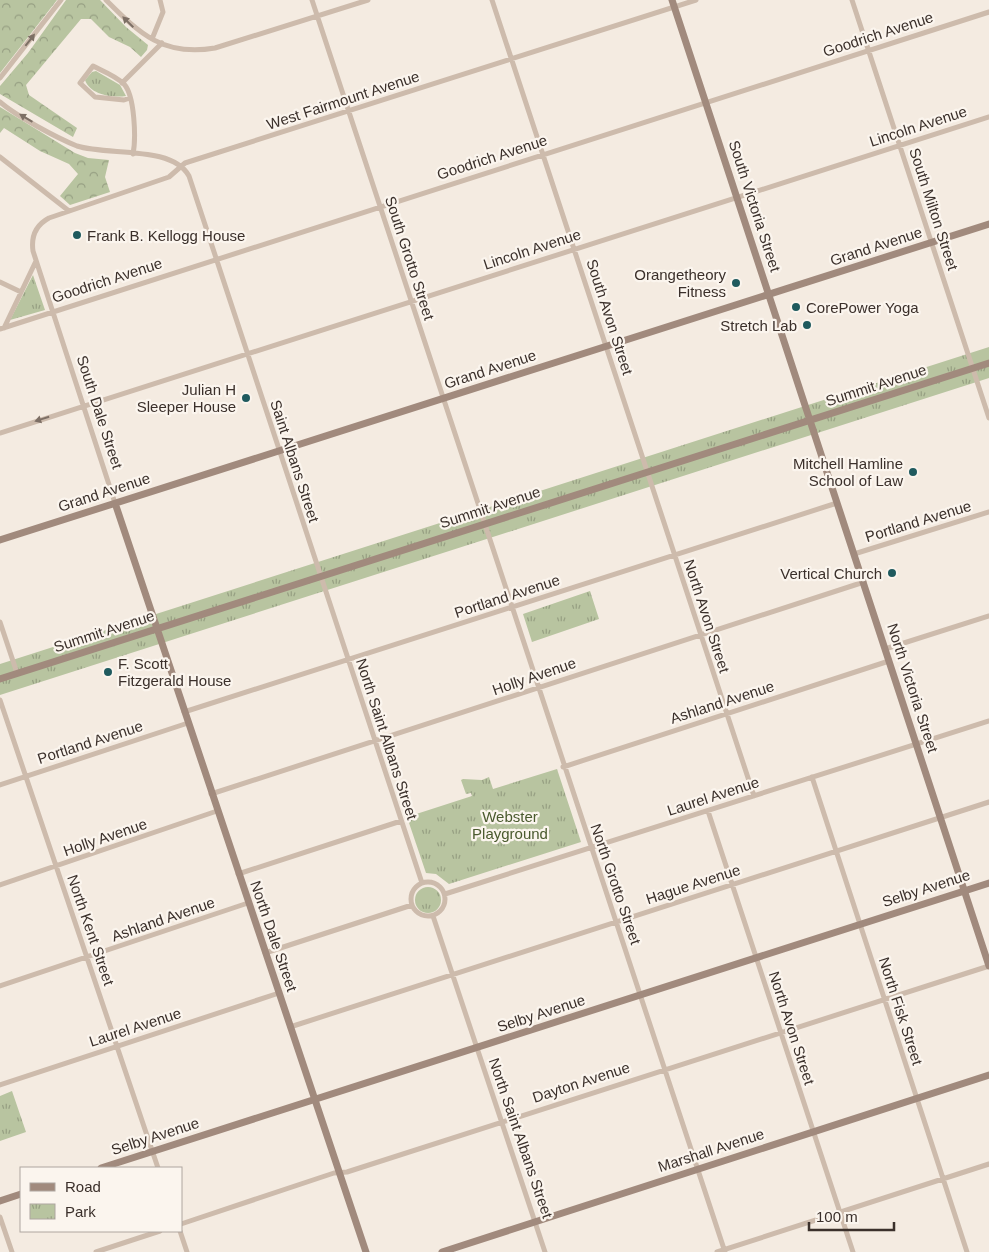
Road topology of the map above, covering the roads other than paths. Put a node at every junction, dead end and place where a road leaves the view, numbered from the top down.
1 (61, 0) edge
2 (106, 0) edge
3 (160, 0) edge
4 (312, 0) edge
5 (368, 0) edge
6 (492, 0) edge
7 (696, 0) edge
8 (852, 0) edge
9 (674, 3) edge
10 (989, 12) edge
11 (317, 16) junction
12 (152, 39) junction
13 (162, 43) junction
14 (869, 50) junction
15 (512, 59) junction
16 (0, 78) edge
17 (122, 83) junction
18 (130, 98) junction
19 (0, 102) edge
20 (707, 102) junction
21 (348, 112) junction
22 (989, 117) edge
23 (900, 145) junction
24 (133, 154) junction
25 (542, 154) junction
26 (0, 157) edge
27 (180, 166) junction
28 (737, 197) junction
29 (380, 206) junction
30 (69, 211) junction
31 (989, 224) edge
32 (932, 242) junction
33 (574, 249) junction
34 (216, 258) junction
35 (36, 261) junction
36 (0, 282) edge
37 (21, 292) junction
38 (769, 294) junction
39 (411, 301) junction
40 (53, 311) junction
41 (2, 328) edge
42 (606, 346) junction
43 (248, 354) junction
44 (989, 363) edge
45 (973, 368) junction
46 (442, 398) junction
47 (84, 406) junction
48 (989, 418) edge
49 (810, 420) junction
50 (0, 433) edge
51 (279, 451) junction
52 (647, 471) junction
53 (115, 503) junction
54 (837, 503) junction
55 (989, 512) edge
56 (483, 524) junction
57 (0, 540) edge
58 (854, 554) junction
59 (674, 555) junction
60 (319, 576) junction
61 (864, 582) junction
62 (511, 608) junction
63 (989, 616) edge
64 (0, 622) edge
65 (156, 628) junction
66 (700, 634) junction
67 (885, 649) junction
68 (348, 661) junction
69 (889, 661) junction
70 (18, 673) junction
71 (0, 679) edge
72 (537, 688) junction
73 (0, 700) edge
74 (184, 712) junction
75 (727, 714) junction
76 (989, 721) edge
77 (188, 723) junction
78 (374, 741) junction
79 (916, 744) junction
80 (563, 767) junction
81 (25, 776) junction
82 (812, 777) junction
83 (0, 784) edge
84 (211, 794) junction
85 (754, 796) junction
86 (989, 802) edge
87 (217, 811) junction
88 (708, 811) junction
89 (941, 818) junction
90 (401, 821) junction
91 (591, 849) junction
92 (836, 851) junction
93 (56, 867) junction
94 (238, 874) junction
95 (422, 883) junction
96 (989, 883) edge
97 (0, 885) edge
98 (732, 885) junction
99 (964, 891) junction
100 (445, 894) junction
101 (248, 903) junction
102 (412, 905) junction
103 (433, 916) junction
104 (615, 922) junction
105 (860, 924) junction
106 (265, 953) junction
107 (87, 958) junction
108 (756, 958) junction
109 (989, 966) edge
110 (453, 974) junction
111 (0, 986) edge
112 (279, 994) junction
113 (640, 995) junction
114 (885, 1000) junction
115 (290, 1027) junction
116 (780, 1032) junction
117 (116, 1047) junction
118 (477, 1047) junction
119 (664, 1069) junction
120 (989, 1075) edge
121 (0, 1085) edge
122 (916, 1098) junction
123 (314, 1100) junction
124 (502, 1121) junction
125 (814, 1132) junction
126 (152, 1152) junction
127 (989, 1164) edge
128 (104, 1167) edge
129 (158, 1167) edge
130 (698, 1169) junction
131 (339, 1173) junction
132 (943, 1179) junction
133 (20, 1194) edge
134 (0, 1201) edge
135 (840, 1212) junction
136 (0, 1217) edge
137 (536, 1221) junction
138 (182, 1224) edge
139 (157, 1232) edge
140 (180, 1232) edge
141 (725, 1251) edge
142 (12, 1252) edge
143 (96, 1252) edge
144 (187, 1252) edge
145 (366, 1252) edge
146 (442, 1252) edge
147 (545, 1252) edge
148 (718, 1252) edge
149 (853, 1252) edge
150 (967, 1252) edge

16 -> 1 street
12 -> 2 street
3 - 12 street
4 - 11 street, South Grotto Street
5 - 11 street
6 - 15 street, South Avon Street
7 - 9 street, West Fairmount Avenue
8 - 14 street, South Milton Street
9 - 15 street, West Fairmount Avenue
9 - 20 street, South Victoria Street
10 - 14 street, Goodrich Avenue
11 - 13 street
11 - 21 street, South Grotto Street
12 - 13 street
13 - 17 street
14 - 20 street, Goodrich Avenue
14 - 23 street, South Milton Street
15 - 21 street, West Fairmount Avenue
15 - 25 street, South Avon Street
17 - 18 street
17 - 18 street
18 - 24 street
24 -> 19 street
20 - 25 street, Goodrich Avenue
20 - 28 street, South Victoria Street
21 - 27 street, West Fairmount Avenue
21 - 29 street, South Grotto Street
22 - 23 street, Lincoln Avenue
23 - 28 street, Lincoln Avenue
23 - 32 street, South Milton Street
24 - 27 street
25 - 29 street, Goodrich Avenue
25 - 33 street, South Avon Street
26 - 30 street
27 - 30 street, West Fairmount Avenue
27 - 34 street, Saint Albans Street
28 - 33 street, Lincoln Avenue
28 - 38 street, South Victoria Street
29 - 34 street, Goodrich Avenue
29 - 39 street, South Grotto Street
30 - 35 street, West Fairmount Avenue
31 - 32 street, Grand Avenue
32 - 38 street, Grand Avenue
32 - 45 street, South Milton Street
33 - 39 street, Lincoln Avenue
33 - 42 street, South Avon Street
34 - 40 street, Goodrich Avenue
34 - 43 street, Saint Albans Street
35 - 37 street
35 - 40 street, South Dale Street
36 - 37 street
37 - 41 street
38 - 42 street, Grand Avenue
38 - 49 street, South Victoria Street
39 - 43 street, Lincoln Avenue
39 - 46 street, South Grotto Street
40 - 41 street, Goodrich Avenue
40 - 47 street, South Dale Street
42 - 46 street, Grand Avenue
42 - 52 street, South Avon Street
43 - 47 street, Lincoln Avenue
43 - 51 street, Saint Albans Street
44 - 45 street, Summit Avenue
45 - 48 street, South Milton Street
45 - 49 street, Summit Avenue
46 - 51 street, Grand Avenue
46 - 56 street, South Grotto Street
47 -> 50 street, Lincoln Avenue
47 - 53 street, South Dale Street
49 - 52 street, Summit Avenue
49 - 54 street, North Victoria Street
51 - 53 street, Grand Avenue
51 - 60 street, Saint Albans Street
52 - 56 street, Summit Avenue
52 - 59 street, North Avon Street
53 - 57 street, Grand Avenue
53 - 65 street, South Dale Street
54 - 58 street, North Victoria Street
54 - 59 street, Portland Avenue
55 - 58 street, Portland Avenue
56 - 60 street, Summit Avenue
56 - 62 street, North Grotto Street
58 - 61 street, North Victoria Street
59 - 62 street, Portland Avenue
59 - 66 street, North Avon Street
60 - 65 street, Summit Avenue
60 - 68 street, North Saint Albans Street
61 - 66 street, Holly Avenue
61 - 67 street, North Victoria Street
62 - 68 street, Portland Avenue
62 - 72 street, North Grotto Street
63 - 67 street
64 - 70 street
65 - 70 street, Summit Avenue
65 - 74 street, North Dale Street
66 - 72 street, Holly Avenue
66 - 75 street, North Avon Street
67 - 69 street, North Victoria Street
68 - 74 street, Portland Avenue
68 - 78 street, North Saint Albans Street
69 - 75 street, Ashland Avenue
69 - 79 street, North Victoria Street
70 - 71 street, Summit Avenue
72 - 78 street, Holly Avenue
72 - 80 street, North Grotto Street
73 - 81 street, North Kent Street
74 - 77 street, North Dale Street
75 - 80 street, Ashland Avenue
75 - 85 street, North Avon Street
76 - 79 street, Laurel Avenue
77 - 81 street, Portland Avenue
77 - 84 street, North Dale Street
78 - 84 street, Holly Avenue
78 - 90 street, North Saint Albans Street
79 - 82 street, Laurel Avenue
79 - 89 street, North Victoria Street
80 - 91 street, North Grotto Street
81 - 83 street, Portland Avenue
81 - 93 street, North Kent Street
82 - 85 street, Laurel Avenue
82 - 92 street, North Fisk Street
84 - 87 street, North Dale Street
85 - 88 street, Laurel Avenue
86 - 89 street, Hague Avenue
87 - 93 street, Holly Avenue
87 - 94 street, North Dale Street
88 - 91 street, Laurel Avenue
88 - 98 street, North Avon Street
89 - 92 street, Hague Avenue
89 - 99 street, North Victoria Street
90 - 94 street
90 - 95 street, North Saint Albans Street
91 - 100 street, Laurel Avenue
91 - 104 street, North Grotto Street
92 - 98 street, Hague Avenue
92 - 105 street, North Fisk Street
93 - 97 street, Holly Avenue
93 - 107 street, North Kent Street
94 - 101 street, North Dale Street
95 - 100 street
95 - 102 street
96 - 99 street, Selby Avenue
98 - 104 street, Hague Avenue
98 - 108 street, North Avon Street
99 - 105 street, Selby Avenue
99 - 109 street, North Victoria Street
100 - 103 street
101 - 106 street, North Dale Street
101 - 107 street, Ashland Avenue
102 - 103 street
102 - 106 street
103 - 110 street, North Saint Albans Street
104 - 110 street, Hague Avenue
104 - 113 street, North Grotto Street
105 - 108 street, Selby Avenue
105 - 114 street, North Fisk Street
106 - 112 street, North Dale Street
107 - 111 street, Ashland Avenue
107 - 117 street, North Kent Street
108 - 113 street, Selby Avenue
108 - 116 street, North Avon Street
109 - 114 street, Dayton Avenue
110 - 115 street, Hague Avenue
110 - 118 street, North Saint Albans Street
112 - 115 street, North Dale Street
112 - 117 street, Laurel Avenue
113 - 118 street, Selby Avenue
113 - 119 street, North Grotto Street
114 - 116 street, Dayton Avenue
114 - 122 street, North Fisk Street
115 - 123 street, North Dale Street
116 - 119 street, Dayton Avenue
116 - 125 street, North Avon Street
117 - 121 street, Laurel Avenue
117 - 126 street, North Kent Street
118 - 123 street, Selby Avenue
118 - 124 street, North Saint Albans Street
119 - 124 street, Dayton Avenue
119 - 130 street, North Grotto Street
120 - 122 street, Marshall Avenue
122 - 125 street, Marshall Avenue
122 - 132 street, North Fisk Street
123 - 126 street, Selby Avenue
123 - 131 street, North Dale Street
124 - 131 street, Dayton Avenue
124 - 137 street, North Saint Albans Street
125 - 130 street, Marshall Avenue
125 - 135 street, North Avon Street
126 - 128 street, Selby Avenue
126 - 129 street, North Kent Street
127 - 132 street
130 - 137 street, Marshall Avenue
130 - 141 street, North Grotto Street
131 - 138 street, Dayton Avenue
131 - 145 street, North Dale Street
132 - 135 street
132 - 150 street, North Fisk Street
133 - 134 street
135 - 141 street
135 - 149 street, North Avon Street
136 - 142 street
137 - 146 street, Marshall Avenue
137 - 147 street, North Saint Albans Street
139 - 143 street
140 - 144 street
141 - 148 street

